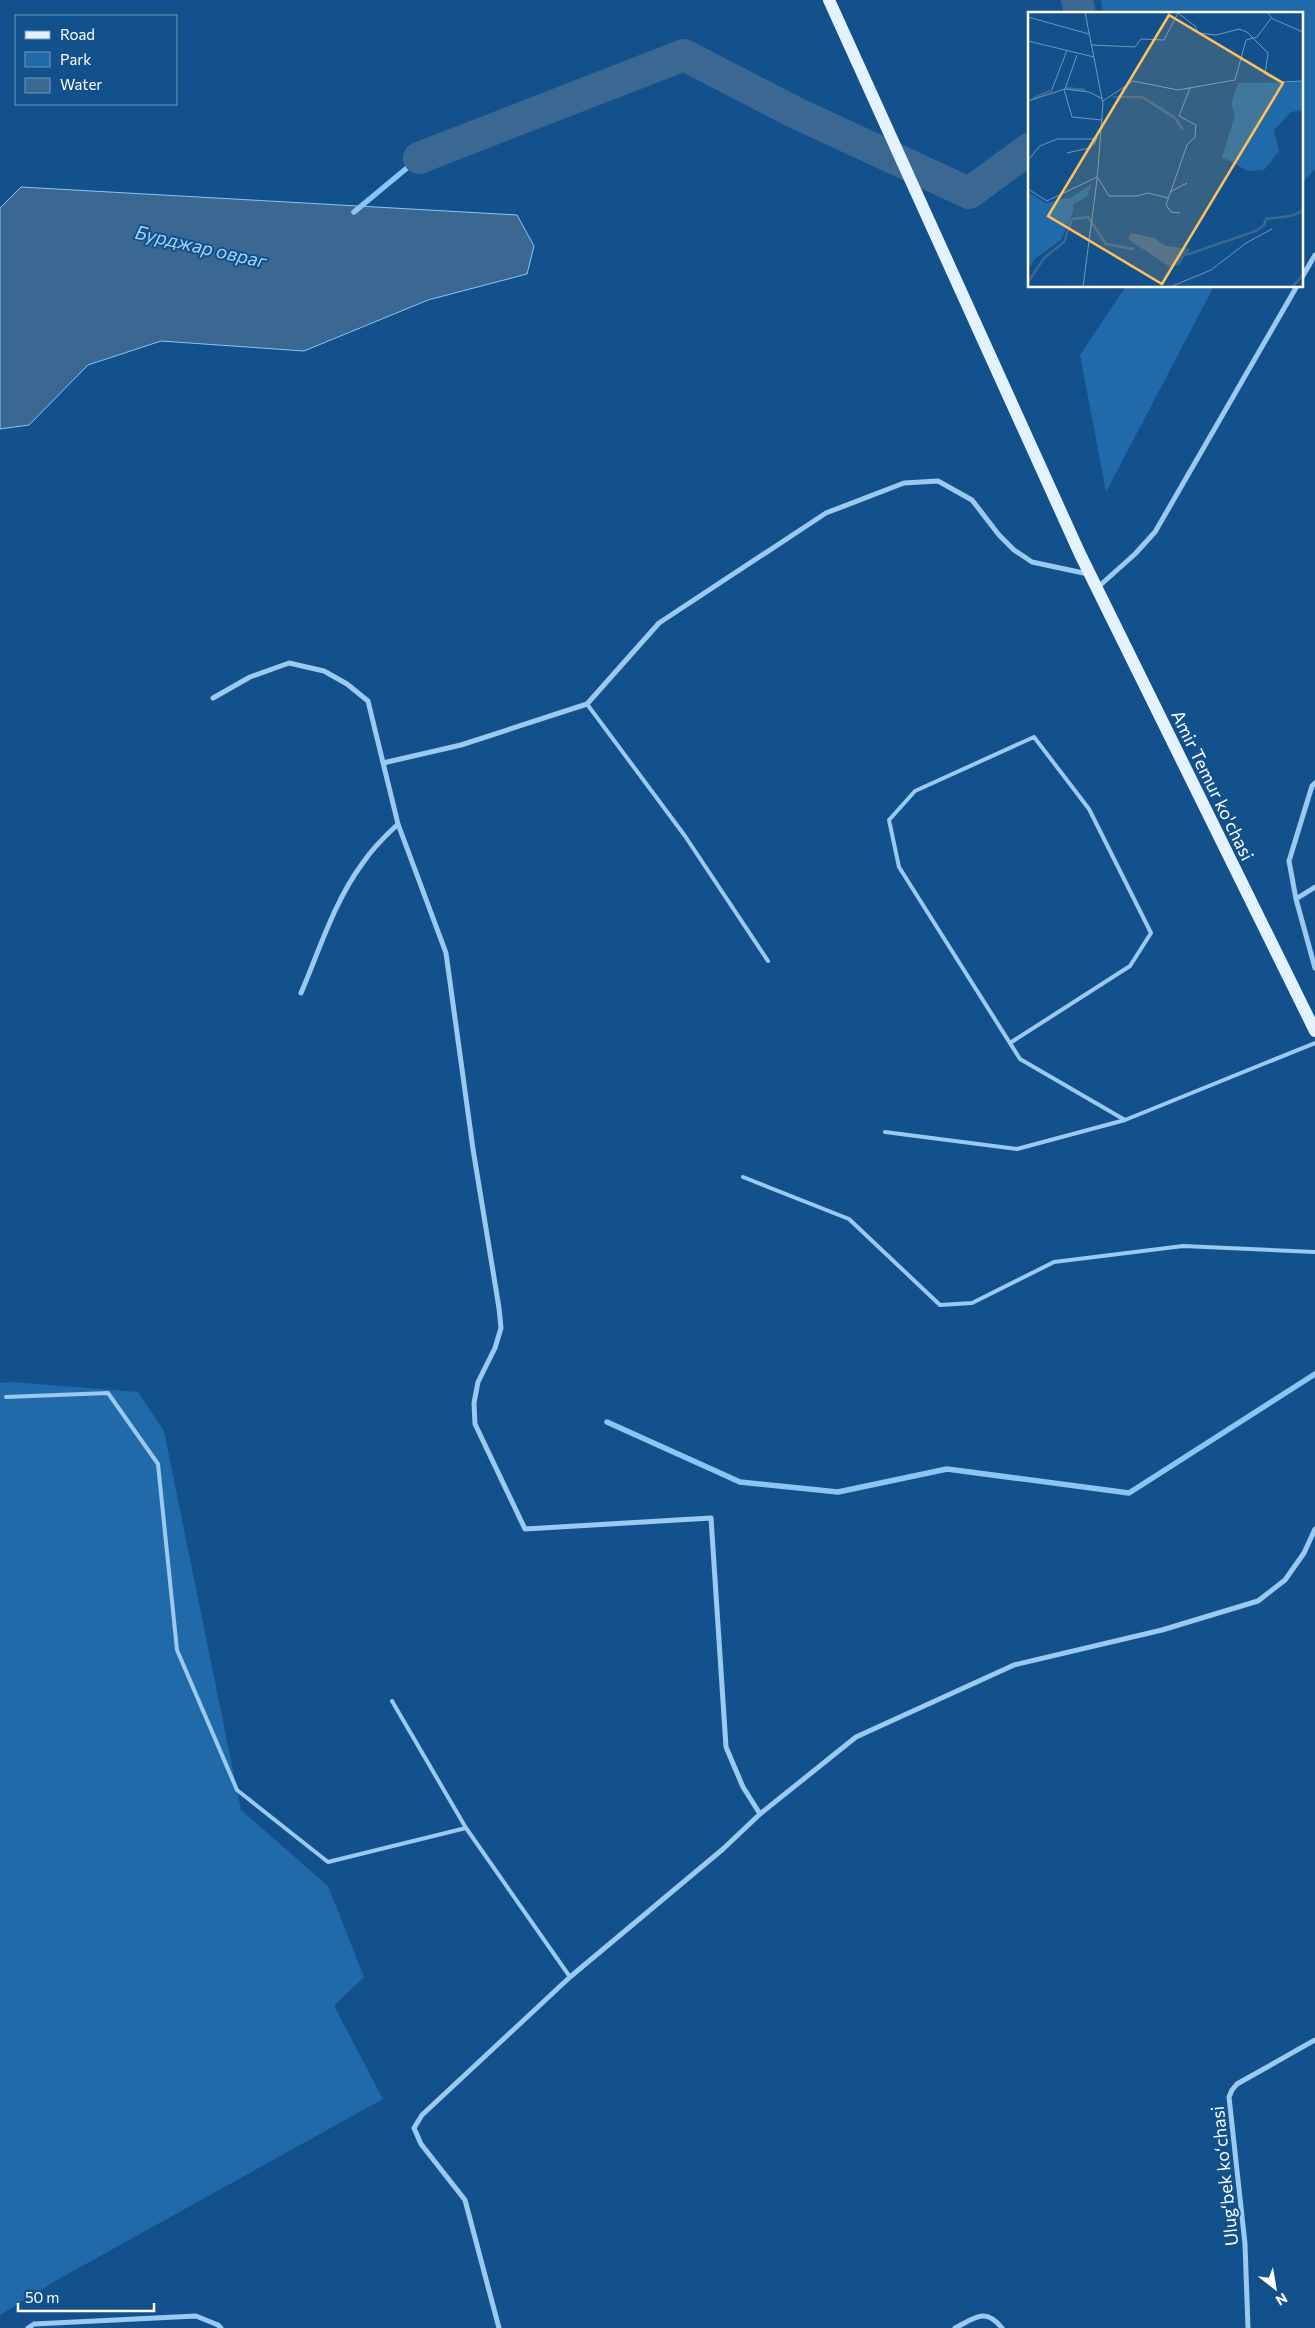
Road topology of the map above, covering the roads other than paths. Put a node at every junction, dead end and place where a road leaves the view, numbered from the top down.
1 (829, 0) edge
2 (1315, 255) edge
3 (1302, 277) edge
4 (1296, 288) edge
5 (1090, 575) junction
6 (1097, 589) junction
7 (212, 698) dead end
8 (587, 704) junction
9 (383, 763) junction
10 (1315, 783) edge
11 (398, 824) junction
12 (1315, 887) edge
13 (1296, 899) junction
14 (768, 961) dead end
15 (1315, 968) edge
16 (301, 993) dead end
17 (1315, 1031) edge
18 (1010, 1043) junction
19 (1315, 1043) edge
20 (1125, 1120) junction
21 (885, 1132) dead end
22 (743, 1178) dead end
23 (1315, 1252) edge
24 (6, 1396) dead end
25 (1315, 1528) edge
26 (392, 1701) dead end
27 (760, 1814) junction
28 (466, 1828) junction
29 (570, 1977) junction
30 (1315, 2040) edge
31 (28, 2328) edge
32 (221, 2328) edge
33 (499, 2328) edge
34 (955, 2328) edge
35 (1002, 2328) edge
36 (1248, 2328) edge

1 - 5 main road, Amir Temur ko'chasi
2 - 3 street
4 - 6 street
5 - 6 main road, Amir Temur ko'chasi
5 - 8 street
6 - 17 main road, Amir Temur ko'chasi
7 - 9 street
8 - 9 street
8 - 14 lane
9 - 11 street
10 - 13 street
11 - 16 street
11 - 27 street
12 - 13 street
13 - 15 street
18 - 18 lane
18 - 20 lane
19 - 20 lane
20 - 21 lane
22 - 23 lane
24 - 28 lane
25 - 27 street
26 - 28 lane
27 - 29 street
28 - 29 lane
29 - 33 street
30 - 36 street, Ulugʻbek koʻchasi
31 - 32 street
34 - 35 street

